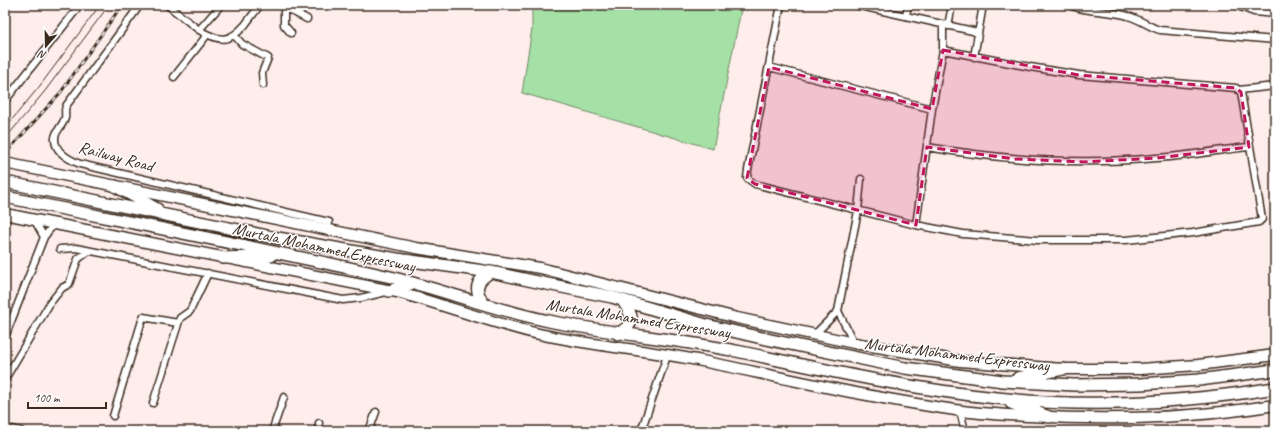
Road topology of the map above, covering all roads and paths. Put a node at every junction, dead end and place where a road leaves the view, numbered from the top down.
1 (80, 5) edge
2 (140, 5) edge
3 (167, 5) edge
4 (221, 5) edge
5 (260, 5) edge
6 (781, 5) edge
7 (856, 5) edge
8 (908, 5) edge
9 (952, 5) edge
10 (983, 5) edge
11 (1069, 5) edge
12 (1235, 5) edge
13 (282, 6) edge
14 (1275, 14) edge
15 (906, 16) junction
16 (307, 19) dead end
17 (945, 25) junction
18 (199, 30) junction
19 (291, 33) dead end
20 (978, 34) junction
21 (207, 35) junction
22 (235, 36) junction
23 (1275, 40) edge
24 (942, 50) junction
25 (974, 57) junction
26 (769, 68) junction
27 (174, 77) dead end
28 (263, 85) dead end
29 (1275, 86) edge
30 (1239, 90) junction
31 (5, 100) edge
32 (932, 109) junction
33 (926, 147) junction
34 (1249, 147) junction
35 (5, 163) edge
36 (861, 179) dead end
37 (7, 182) edge
38 (115, 186) junction
39 (5, 196) edge
40 (858, 211) junction
41 (5, 214) edge
42 (168, 216) junction
43 (35, 220) junction
44 (54, 224) junction
45 (916, 225) junction
46 (328, 229) junction
47 (44, 237) junction
48 (60, 249) dead end
49 (89, 251) junction
50 (287, 256) junction
51 (223, 258) junction
52 (490, 272) junction
53 (208, 274) junction
54 (413, 283) junction
55 (389, 291) junction
56 (623, 301) junction
57 (484, 304) junction
58 (838, 311) junction
59 (178, 323) junction
60 (618, 334) junction
61 (814, 335) junction
62 (5, 337) edge
63 (854, 343) junction
64 (1275, 355) edge
65 (667, 356) junction
66 (1063, 370) junction
67 (1275, 370) edge
68 (5, 379) edge
69 (1003, 381) junction
70 (1275, 388) edge
71 (284, 397) dead end
72 (999, 398) junction
73 (153, 403) dead end
74 (1275, 405) edge
75 (960, 411) junction
76 (376, 412) dead end
77 (112, 416) dead end
78 (1049, 417) junction
79 (319, 423) dead end
80 (10, 431) edge
81 (21, 431) edge
82 (272, 431) edge
83 (318, 431) edge
84 (369, 431) edge
85 (641, 431) edge
86 (966, 431) edge

1 - 31 street
2 - 46 street, Railway Road
3 - 18 street
4 - 18 street
5 - 22 street
6 - 26 street
7 - 15 street
8 - 15 street
9 - 17 street
10 - 20 street
11 - 23 street
12 - 14 street
13 - 16 street
13 - 19 street
15 - 17 street
17 - 20 street
17 - 24 street
18 - 21 street
20 - 25 street
21 - 22 street
21 - 27 street
22 - 28 street
24 - 25 street
24 - 32 street
25 - 30 street
26 - 32 street
26 - 40 street
29 - 30 street
30 - 34 street
32 - 33 street
33 - 34 street
33 - 45 street
34 - 45 street
35 - 38 highway, Murtala Mohammed Expressway
36 - 40 street
37 - 42 highway, Murtala Mohammed Expressway
38 - 42 highway
38 - 46 highway, Murtala Mohammed Expressway
39 - 50 highway, Murtala Mohammed Expressway
40 - 45 street
40 - 58 street
41 - 43 highway, Murtala Mohammed Expressway
42 - 52 highway, Murtala Mohammed Expressway
43 - 44 highway, Murtala Mohammed Expressway
43 - 47 street
44 - 47 street
44 - 51 highway, Murtala Mohammed Expressway
46 - 61 highway, Murtala Mohammed Expressway
47 - 62 street
48 - 49 street
49 - 53 street
49 - 68 street
50 - 51 highway
50 - 54 highway, Murtala Mohammed Expressway
51 - 55 highway, Murtala Mohammed Expressway
52 - 56 highway, Murtala Mohammed Expressway
52 - 57 highway
53 - 55 street
53 - 59 street
54 - 55 highway
54 - 57 highway, Murtala Mohammed Expressway
55 - 65 highway, Murtala Mohammed Expressway
56 - 60 highway
56 - 69 highway, Murtala Mohammed Expressway
57 - 60 highway, Murtala Mohammed Expressway
58 - 61 street
58 - 63 street
59 - 73 street
59 - 77 street
60 - 72 highway, Murtala Mohammed Expressway
61 - 63 highway, Murtala Mohammed Expressway
63 - 66 highway, Murtala Mohammed Expressway
64 - 66 highway, Murtala Mohammed Expressway
65 - 75 highway, Murtala Mohammed Expressway
65 - 85 street
66 - 69 highway
67 - 69 highway, Murtala Mohammed Expressway
70 - 72 highway, Murtala Mohammed Expressway
71 - 82 street
72 - 78 highway
74 - 78 highway, Murtala Mohammed Expressway
75 - 78 highway, Murtala Mohammed Expressway
75 - 86 street
76 - 84 street
79 - 83 street
80 - 81 street

